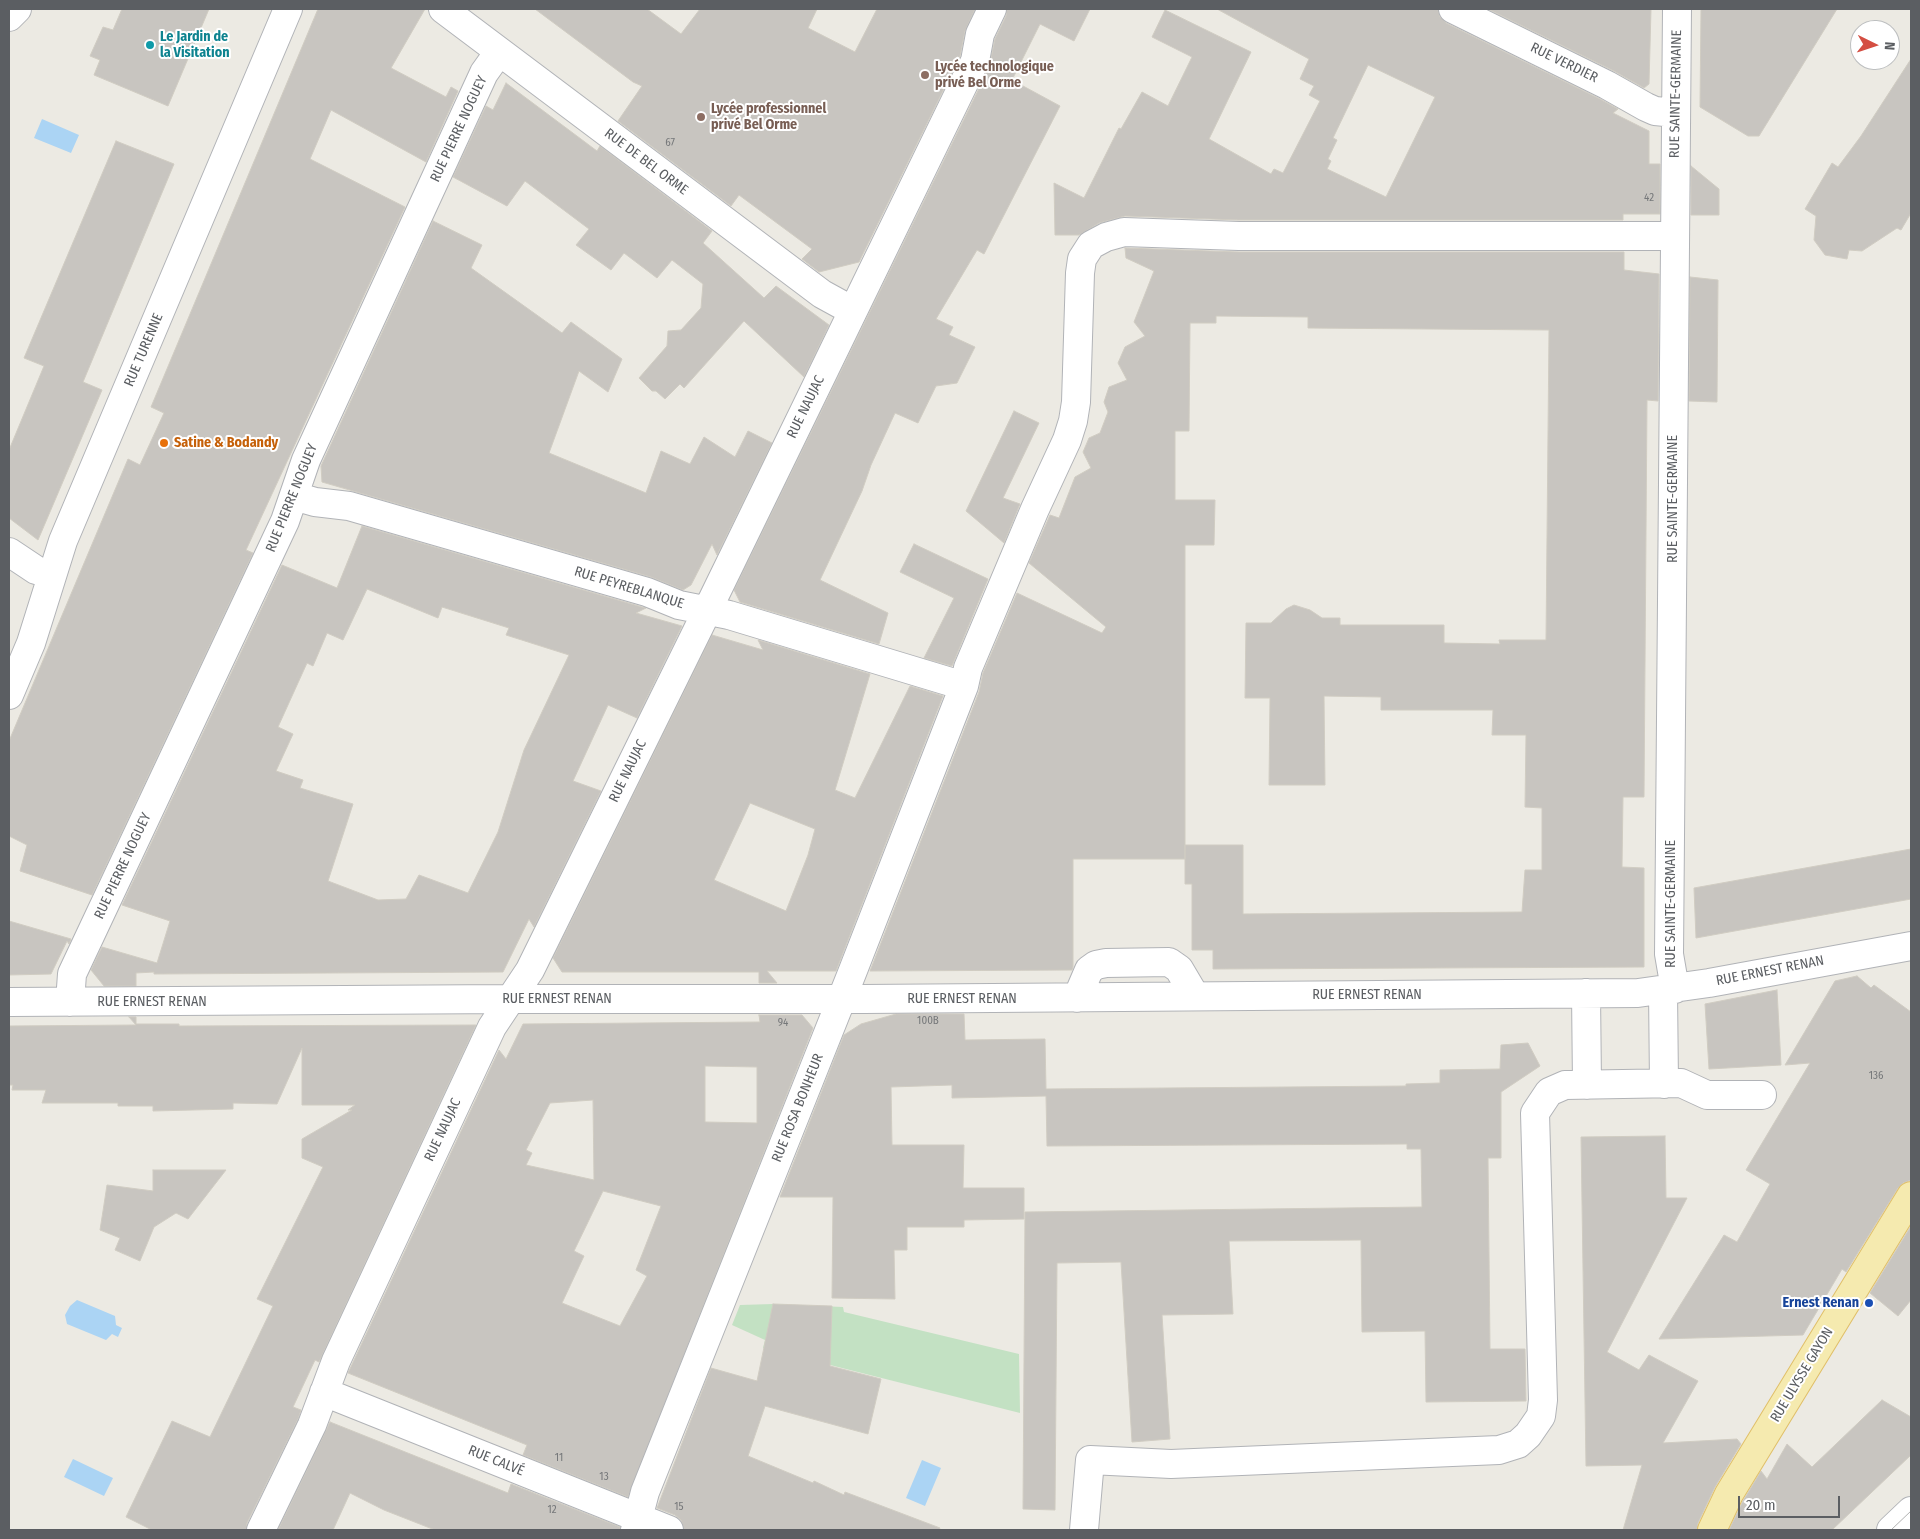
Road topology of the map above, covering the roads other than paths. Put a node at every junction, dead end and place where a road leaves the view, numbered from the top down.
1 (17, 9) edge
2 (288, 9) edge
3 (443, 9) edge
4 (992, 9) edge
5 (1453, 9) edge
6 (1678, 9) edge
7 (9, 17) edge
8 (499, 52) junction
9 (1676, 113) junction
10 (1674, 236) junction
11 (852, 311) junction
12 (294, 496) junction
13 (9, 552) edge
14 (52, 575) junction
15 (707, 610) junction
16 (964, 686) junction
17 (9, 694) edge
18 (1911, 946) edge
19 (1669, 990) junction
20 (1586, 993) junction
21 (841, 998) junction
22 (511, 999) junction
23 (9, 1002) edge
24 (70, 1002) junction
25 (1664, 1084) junction
26 (1587, 1085) junction
27 (1762, 1095) dead end
28 (1911, 1196) edge
29 (324, 1392) junction
30 (1911, 1511) edge
31 (637, 1524) edge
32 (261, 1530) edge
33 (669, 1530) edge
34 (1084, 1530) edge
35 (1712, 1530) edge
36 (1891, 1530) edge

1 - 7 street
2 - 14 street, RUE TURENNE
3 - 8 street, RUE DE BEL ORME
4 - 11 street, RUE NAUJAC
5 - 9 street, RUE VERDIER
6 - 9 street, RUE SAINTE-GERMAINE
8 - 11 street, RUE DE BEL ORME
8 - 12 street, RUE PIERRE NOGUEY
9 - 10 street, RUE SAINTE-GERMAINE
10 - 16 street, RUE ROSA BONHEUR
10 - 19 street, RUE SAINTE-GERMAINE
11 - 15 street, RUE NAUJAC
12 - 15 street, RUE PEYREBLANQUE
12 - 24 street, RUE PIERRE NOGUEY
13 - 14 street
14 - 17 street, RUE TURENNE
15 - 16 street, RUE PEYREBLANQUE
15 - 22 street, RUE NAUJAC
16 - 21 street, RUE ROSA BONHEUR
18 - 19 street, RUE ERNEST RENAN
19 - 20 street, RUE ERNEST RENAN
19 - 25 street, RUE SAINTE-GERMAINE
20 - 21 street, RUE ERNEST RENAN
20 - 26 street
21 - 22 street, RUE ERNEST RENAN
21 - 31 street, RUE ROSA BONHEUR
22 - 24 street, RUE ERNEST RENAN
22 - 29 street, RUE NAUJAC
23 - 24 street, RUE ERNEST RENAN
25 - 26 street
25 - 27 street
26 - 34 street
28 - 35 main road, RUE ULYSSE GAYON
29 - 31 street, RUE CALVÉ
29 - 32 street, RUE NAUJAC
30 - 36 street
31 - 33 street, RUE CALVÉ

